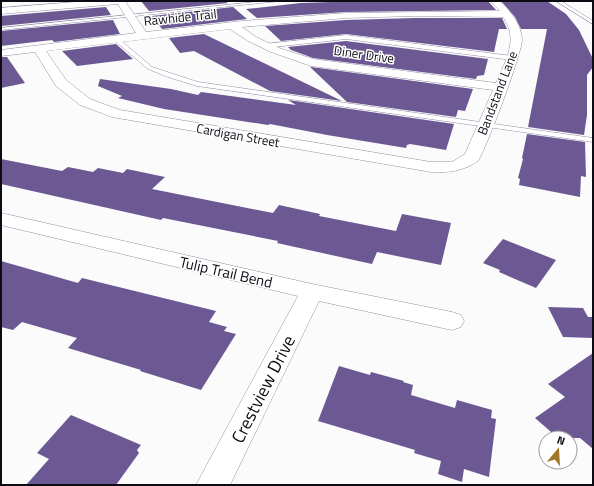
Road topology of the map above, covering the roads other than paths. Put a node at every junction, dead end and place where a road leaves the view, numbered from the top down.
1 (120, 1) edge
2 (278, 1) edge
3 (494, 1) edge
4 (558, 1) edge
5 (64, 4) edge
6 (1, 11) edge
7 (507, 14) junction
8 (131, 16) junction
9 (593, 23) edge
10 (233, 26) junction
11 (1, 29) edge
12 (143, 36) junction
13 (116, 39) junction
14 (265, 46) junction
15 (38, 48) junction
16 (1, 53) edge
17 (512, 58) junction
18 (500, 87) junction
19 (485, 124) junction
20 (593, 140) edge
21 (464, 164) joint
22 (1, 219) edge
23 (312, 292) junction
24 (452, 321) dead end
25 (213, 485) edge

1 - 5 street
1 - 8 street
2 - 8 lane
3 - 7 street, Bandstand Lane
4 - 9 lane
5 - 6 street
7 - 10 street, Rawhide Trail
7 - 17 street, Bandstand Lane
8 - 11 lane
8 - 12 street
10 - 12 street, Rawhide Trail
10 - 14 street, Diner Drive
12 - 13 street, Rawhide Trail
13 - 15 street, Rawhide Trail
13 - 19 lane
14 - 17 lane
14 - 18 street, Diner Drive
15 - 16 street, Rawhide Trail
15 - 21 street, Cardigan Street
17 - 18 street, Bandstand Lane
18 - 19 street, Bandstand Lane
19 - 20 lane
19 - 21 street, Bandstand Lane
22 - 23 street, Tulip Trail Bend
23 - 24 street, Tulip Trail Bend
23 - 25 street, Crestview Drive

